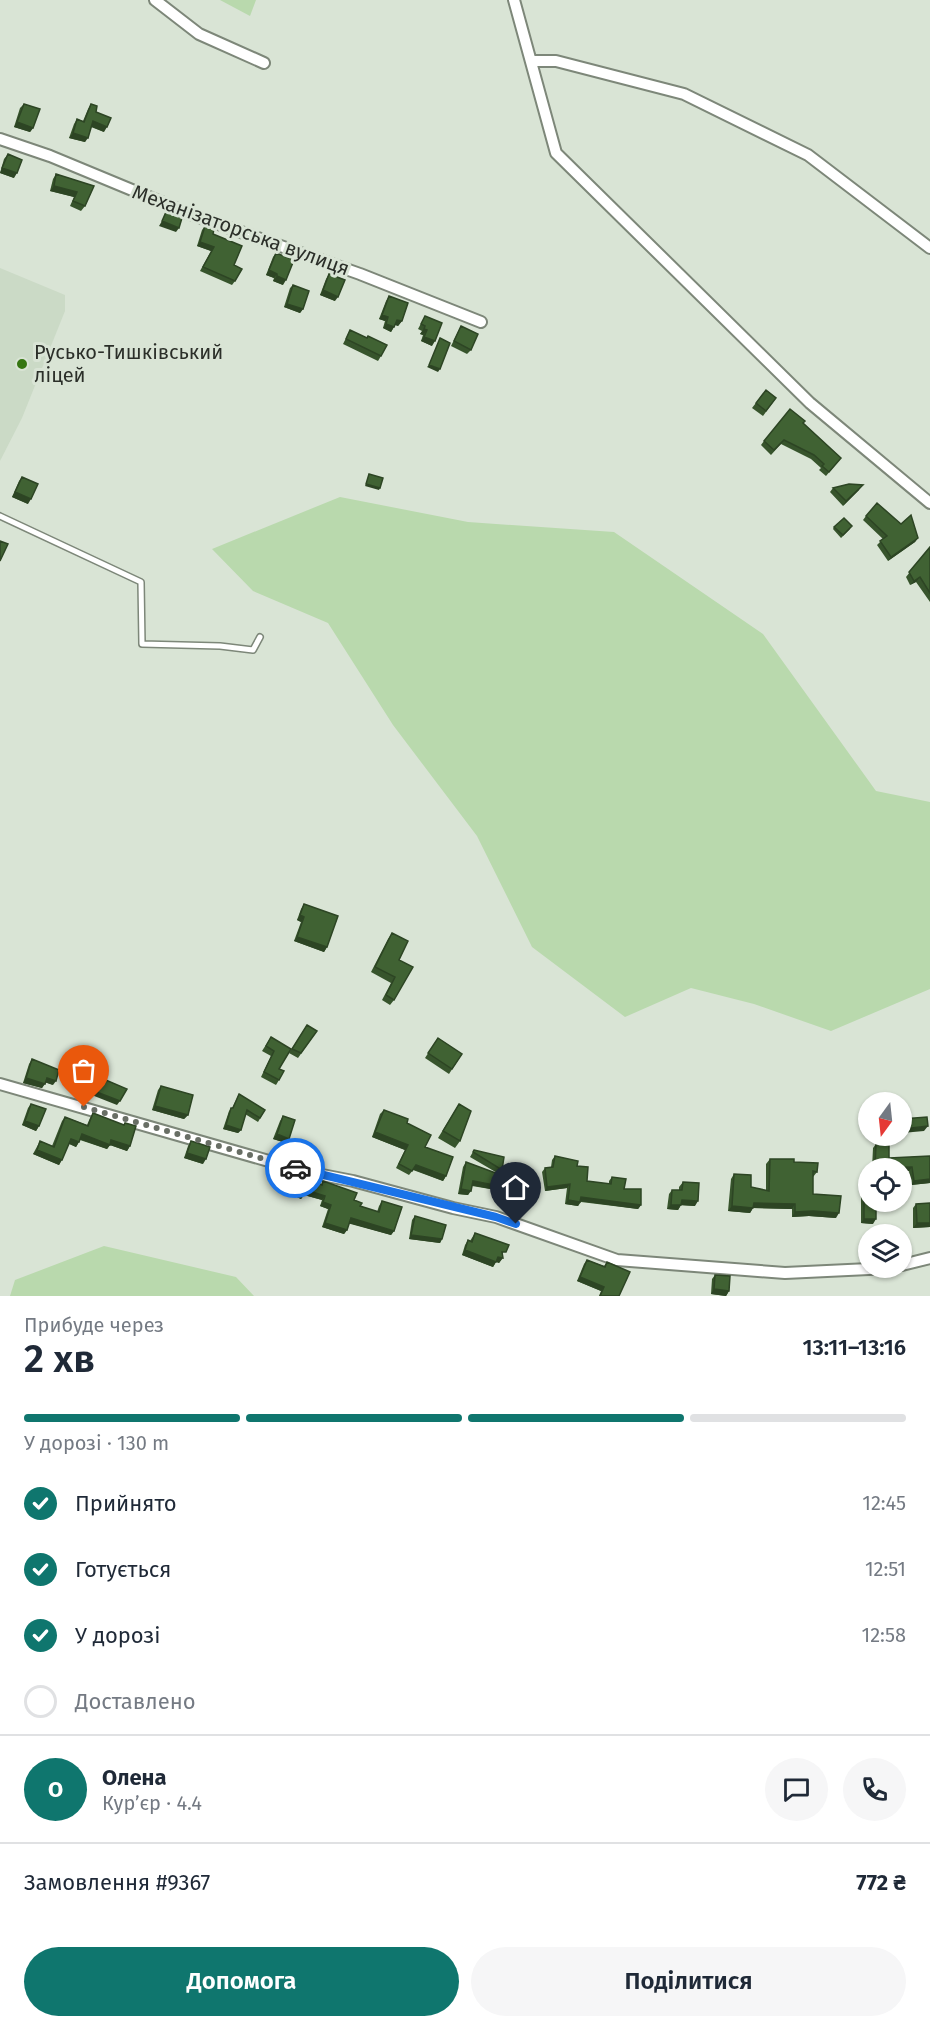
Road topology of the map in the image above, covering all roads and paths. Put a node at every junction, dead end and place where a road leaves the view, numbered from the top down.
1 (155, 0) edge
2 (514, 0) edge
3 (531, 61) junction
4 (264, 63) dead end
5 (0, 138) edge
6 (930, 248) edge
7 (481, 322) dead end
8 (930, 503) edge
9 (0, 516) edge
10 (260, 638) dead end
11 (0, 1084) edge
12 (930, 1258) edge
13 (912, 1262) edge
14 (858, 1270) edge

1 - 4 street
2 - 3 street
3 - 6 street
3 - 8 street
5 - 7 street, Механізаторська вулиця
9 - 10 lane
11 - 14 street
12 - 13 street

